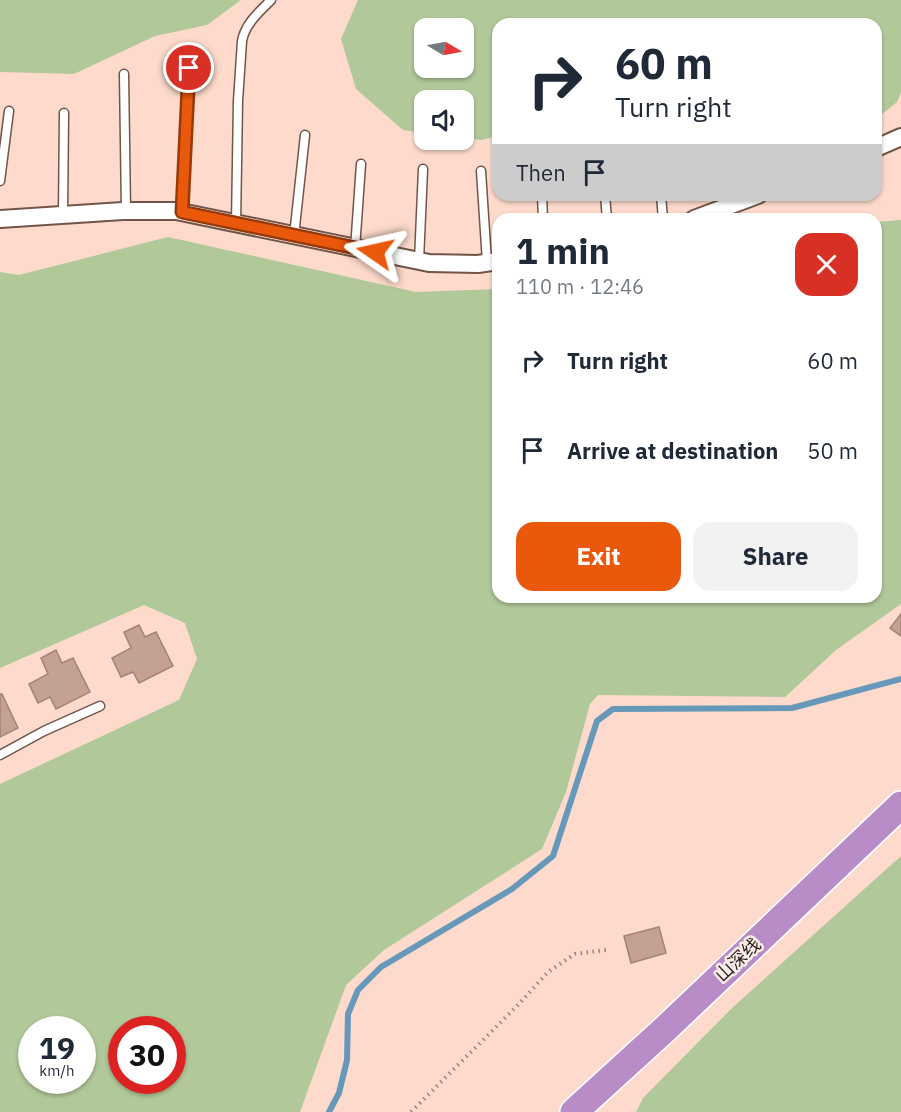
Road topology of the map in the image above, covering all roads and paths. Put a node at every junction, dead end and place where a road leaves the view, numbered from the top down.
1 (271, 0) edge
2 (189, 68) dead end
3 (124, 74) dead end
4 (9, 111) dead end
5 (64, 113) dead end
6 (305, 135) dead end
7 (901, 137) edge
8 (882, 145) edge
9 (361, 164) dead end
10 (423, 169) dead end
11 (481, 171) dead end
12 (0, 181) edge
13 (742, 201) edge
14 (126, 211) junction
15 (182, 212) junction
16 (710, 213) edge
17 (63, 214) junction
18 (0, 219) edge
19 (236, 224) junction
20 (294, 236) junction
21 (355, 249) junction
22 (419, 261) junction
23 (492, 261) edge
24 (100, 706) dead end
25 (0, 755) edge
26 (901, 805) edge
27 (606, 950) dead end
28 (411, 1112) edge
29 (574, 1112) edge

1 - 19 lane
2 - 15 lane
3 - 14 lane
4 - 12 lane
5 - 17 lane
6 - 20 lane
7 - 8 street
9 - 21 lane
10 - 22 lane
11 - 23 lane
13 - 16 street
14 - 15 street
14 - 17 street
15 - 19 street
17 - 18 street
19 - 20 street
20 - 21 street
21 - 22 street
22 - 23 street
24 - 25 lane
26 - 29 highway, 山深线
27 - 28 path

